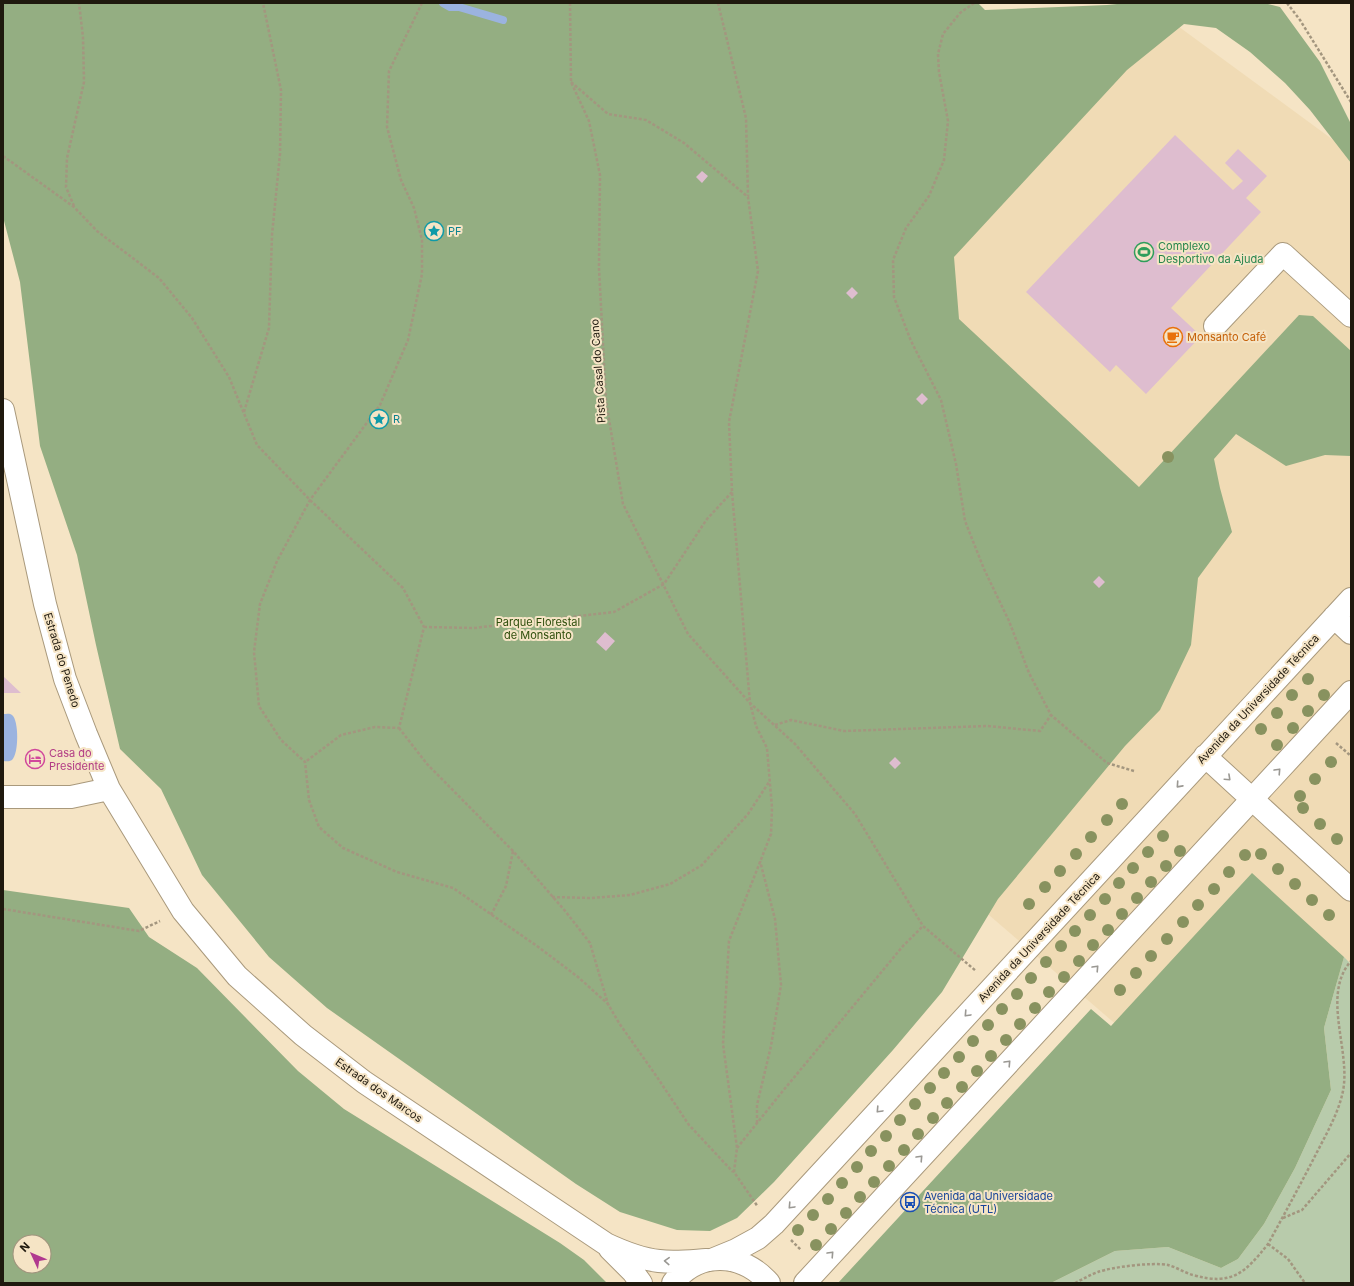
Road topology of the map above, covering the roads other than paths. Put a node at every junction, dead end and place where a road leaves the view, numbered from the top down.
1 (1351, 316) edge
2 (1215, 326) dead end
3 (3, 410) edge
4 (1351, 599) edge
5 (1334, 617) junction
6 (1351, 633) edge
7 (1351, 692) edge
8 (1205, 756) junction
9 (109, 789) junction
10 (3, 797) edge
11 (1252, 799) junction
12 (1351, 890) edge
13 (183, 911) joint
14 (600, 1240) junction
15 (710, 1260) junction
16 (812, 1275) edge
17 (641, 1283) edge
18 (673, 1283) edge
19 (769, 1283) edge

1 - 2 street
3 - 9 street, Estrada do Penedo
4 - 5 street, Avenida da Universidade Técnica
5 - 6 street
5 - 8 street, Avenida da Universidade Técnica
11 -> 7 street
8 -> 11 street
8 -> 15 street, Avenida da Universidade Técnica
9 - 10 street
9 - 13 street, Estrada do Penedo
11 - 12 street
16 -> 11 street
13 - 14 street, Estrada dos Marcos
15 -> 14 street, Estrada dos Marcos
14 - 17 street, Estrada dos Marcos
15 - 18 street, Avenida da Universidade Técnica
15 - 19 street

